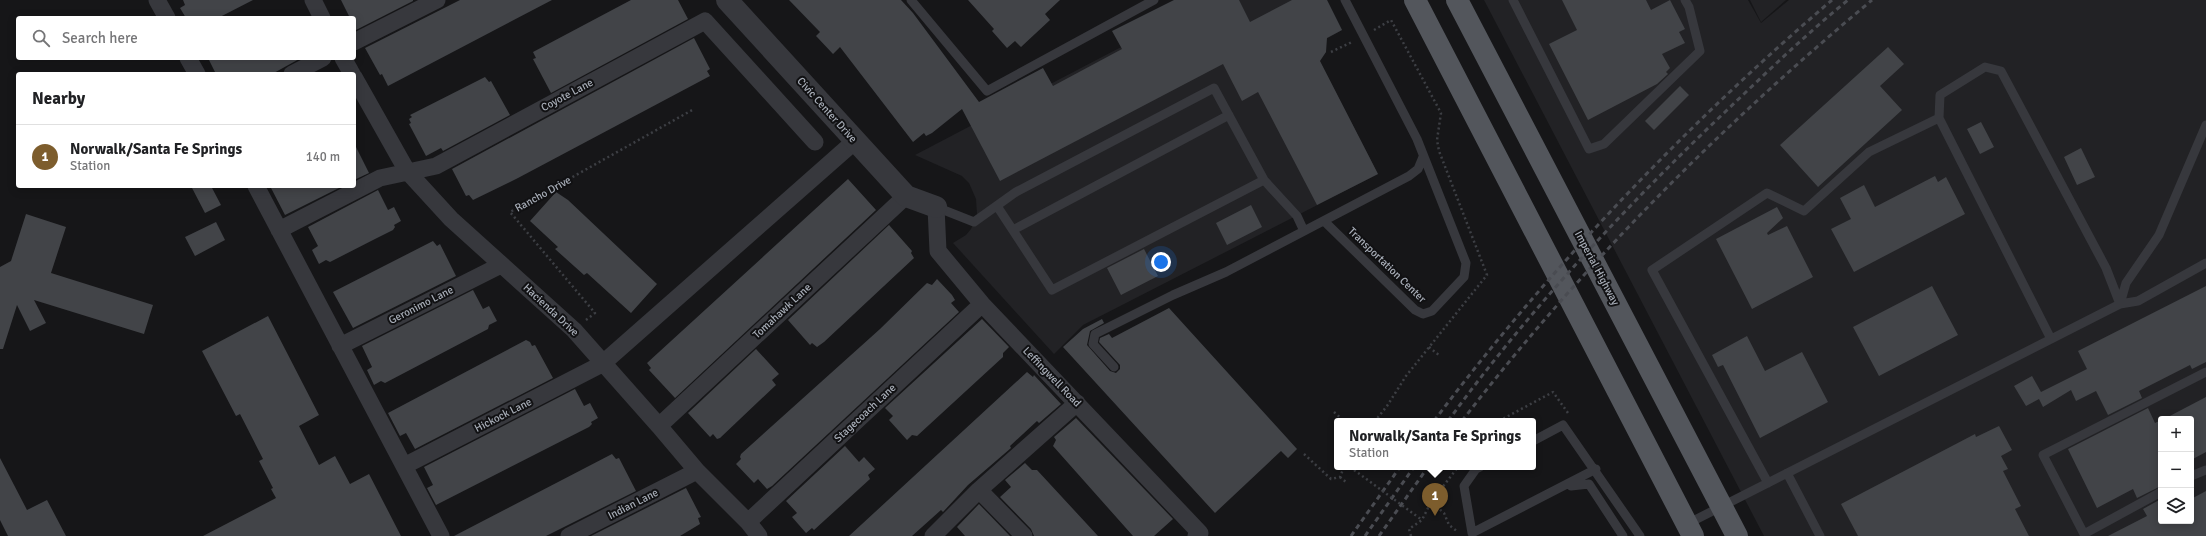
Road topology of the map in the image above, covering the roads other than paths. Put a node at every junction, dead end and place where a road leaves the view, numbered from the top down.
1 (157, 0) edge
2 (313, 0) edge
3 (437, 0) edge
4 (726, 0) edge
5 (911, 0) edge
6 (1154, 0) edge
7 (1345, 0) edge
8 (1415, 0) edge
9 (1457, 0) edge
10 (1513, 0) edge
11 (1685, 0) edge
12 (166, 16) edge
13 (321, 16) edge
14 (356, 41) edge
15 (189, 60) edge
16 (319, 60) edge
17 (344, 60) edge
18 (195, 72) edge
19 (296, 72) edge
20 (351, 72) edge
21 (356, 81) edge
22 (1229, 115) junction
23 (1939, 118) junction
24 (2206, 125) edge
25 (855, 141) junction
26 (815, 142) dead end
27 (1423, 157) junction
28 (407, 172) junction
29 (1264, 180) junction
30 (257, 188) edge
31 (906, 196) junction
32 (997, 206) junction
33 (936, 207) junction
34 (1324, 221) junction
35 (279, 230) junction
36 (1013, 230) junction
37 (1304, 231) junction
38 (2206, 263) edge
39 (501, 265) junction
40 (982, 304) junction
41 (2120, 304) junction
42 (2051, 339) junction
43 (340, 346) junction
44 (602, 364) junction
45 (1114, 366) dead end
46 (2206, 372) edge
47 (1077, 403) junction
48 (659, 426) junction
49 (1536, 439) edge
50 (404, 466) junction
51 (1596, 469) junction
52 (1475, 470) edge
53 (2206, 470) edge
54 (697, 471) junction
55 (1787, 473) junction
56 (2194, 475) edge
57 (1768, 483) junction
58 (1559, 488) junction
59 (979, 490) junction
60 (2158, 494) edge
61 (1722, 506) junction
62 (748, 522) junction
63 (1690, 530) edge
64 (1198, 534) edge
65 (2084, 535) edge
66 (441, 536) edge
67 (569, 536) edge
68 (759, 536) edge
69 (933, 536) edge
70 (1024, 536) edge
71 (1624, 536) edge
72 (1640, 536) edge
73 (1737, 536) edge
74 (1820, 536) edge

1 - 12 street
2 - 13 street
3 - 14 street
4 - 25 street, Civic Center Drive
5 - 6 lane
7 - 27 lane, Transportation Center
8 - 63 main road
9 - 61 main road, Imperial Highway
10 - 11 lane
15 - 18 street
16 - 19 street
17 - 20 street
21 - 28 street, Hacienda Drive
22 - 29 lane
22 - 32 lane
22 - 36 lane
23 - 41 lane
23 - 42 lane
23 - 57 lane
24 - 41 lane
25 - 31 street, Civic Center Drive
25 - 44 street
26 - 28 street, Coyote Lane
27 - 34 lane
27 - 34 lane, Transportation Center
28 - 35 street, Coyote Lane
28 - 39 street, Hacienda Drive
29 - 36 lane
29 - 37 lane
30 - 35 street
31 - 33 street, Civic Center Drive
31 - 48 street, Tomahawk Lane
32 - 33 lane
32 - 36 lane
33 - 40 street, Leffingwell Road
34 - 37 lane
35 - 43 street
37 - 45 lane
38 - 41 lane
39 - 43 street, Geronimo Lane
39 - 44 street, Hacienda Drive
40 - 47 street, Leffingwell Road
40 - 62 street, Stagecoach Lane
41 - 42 lane
42 - 55 lane
43 - 50 street
44 - 48 street, Hacienda Drive
44 - 50 street, Hickock Lane
46 - 65 lane
47 - 59 street
47 - 64 street, Leffingwell Road
48 - 54 street, Hacienda Drive
49 - 51 lane
50 - 66 street
51 - 58 lane
51 - 72 lane
52 - 58 lane
53 - 56 lane
54 - 62 street, Hacienda Drive
54 - 67 street, Indian Lane
55 - 57 lane
55 - 74 lane
57 - 61 lane
58 - 71 lane
59 - 69 street
59 - 70 street
60 - 65 lane
61 - 63 lane
61 - 73 main road, Imperial Highway
62 - 68 street, Hacienda Drive

